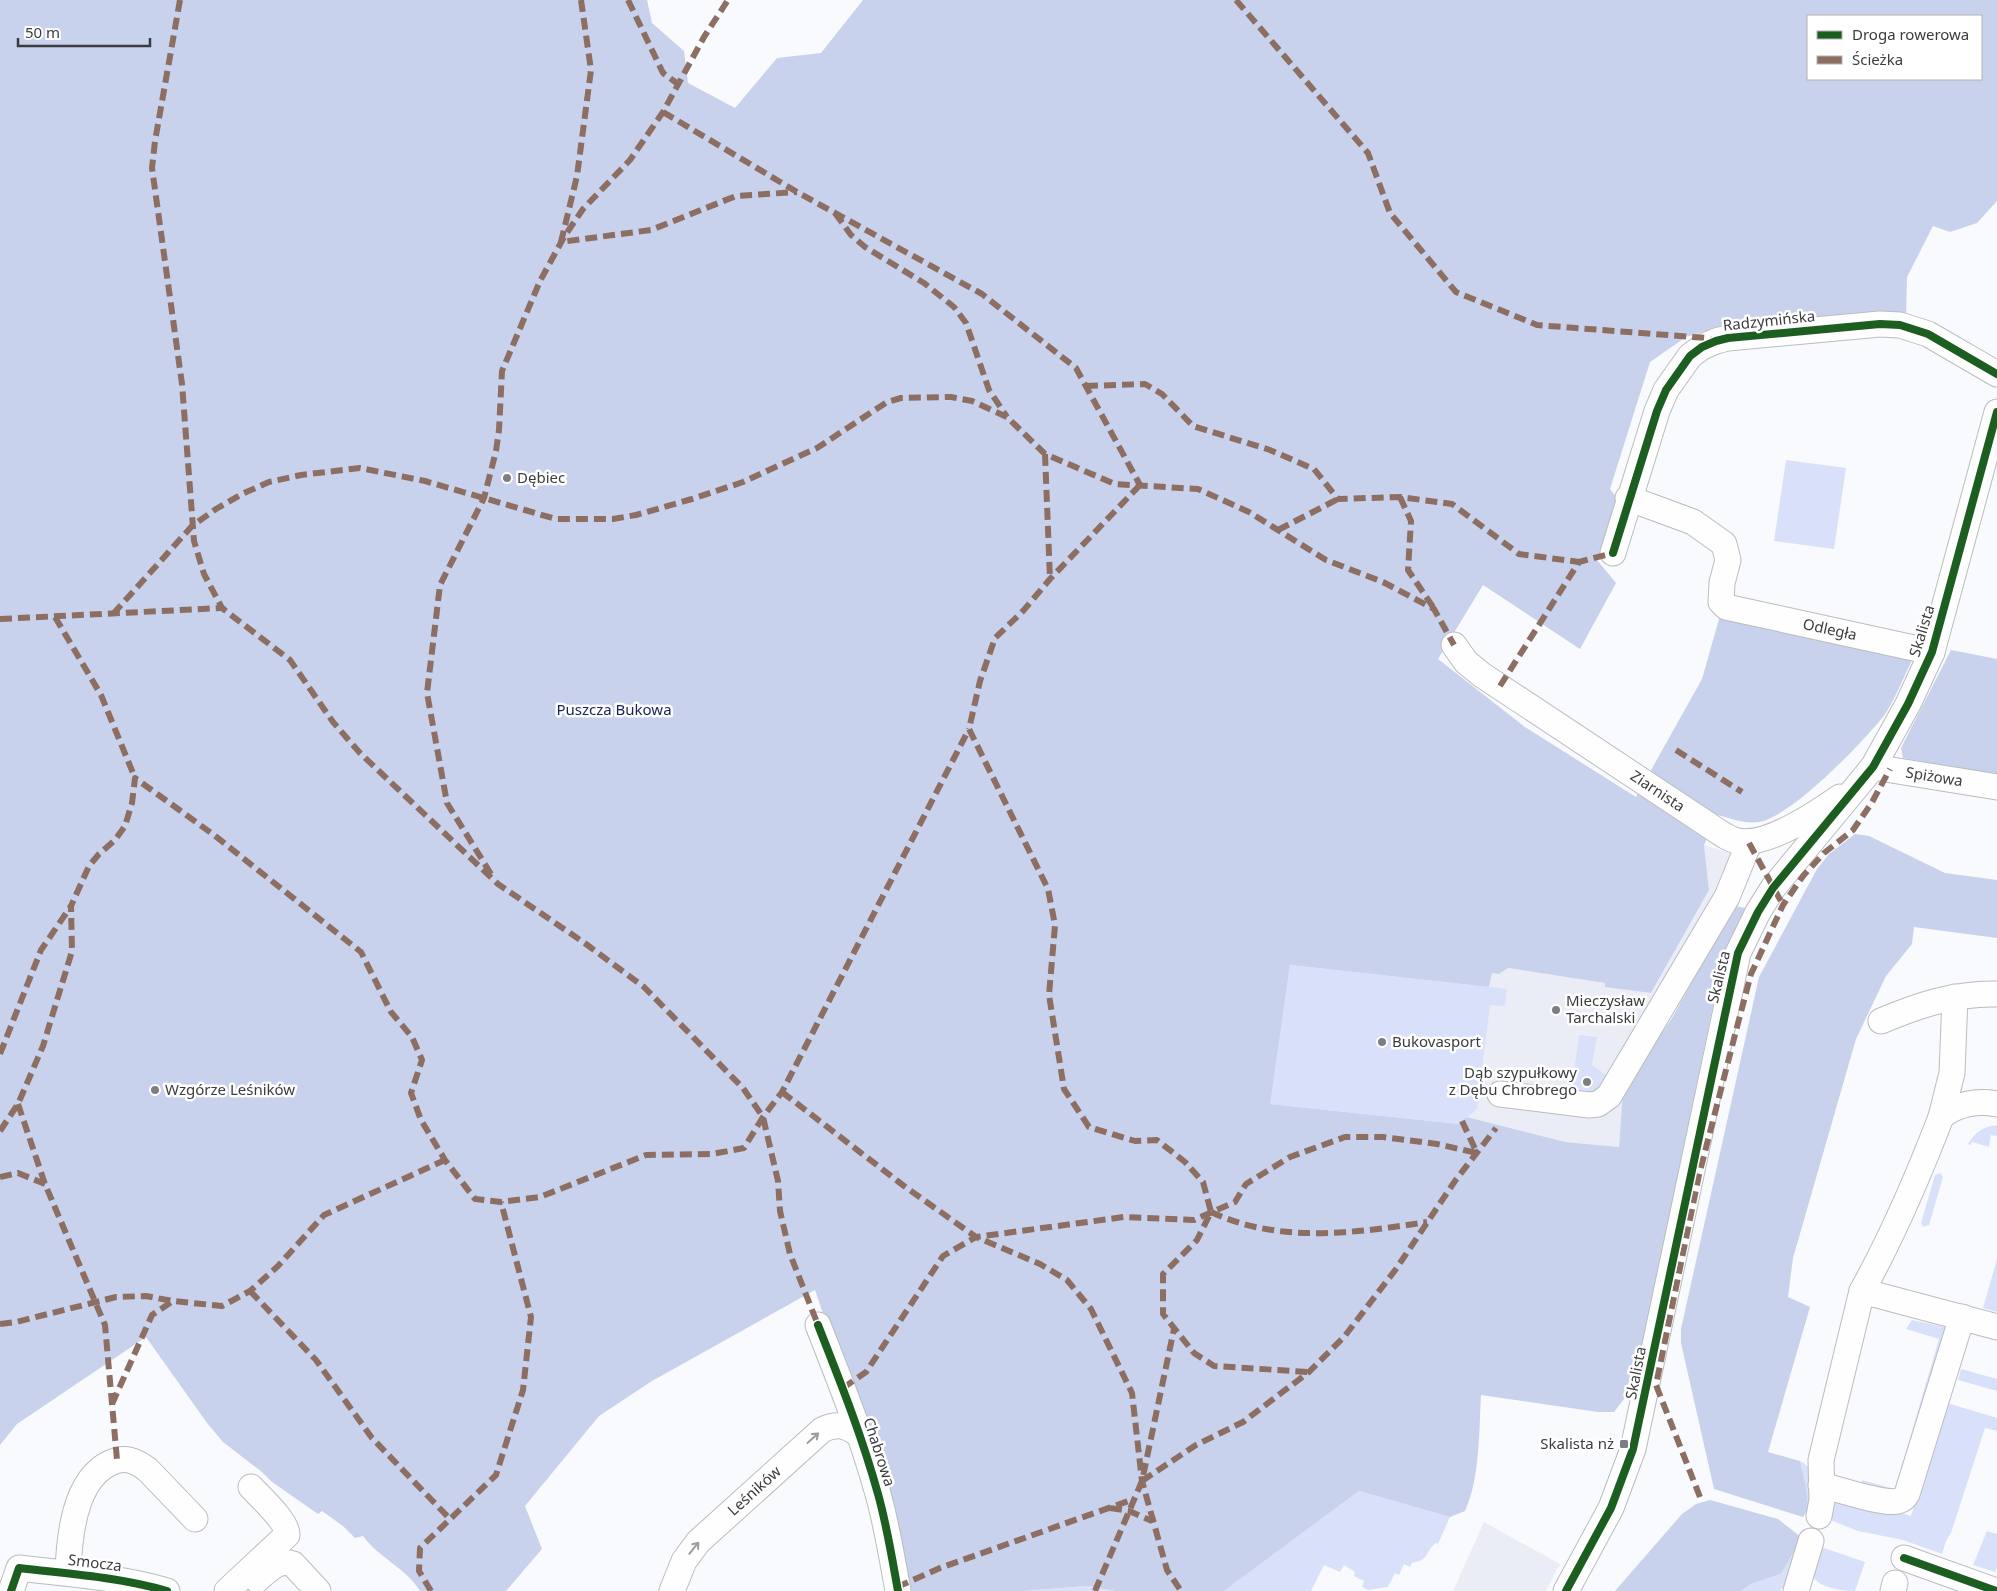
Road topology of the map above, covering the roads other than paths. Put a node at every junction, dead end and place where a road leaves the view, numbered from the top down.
1 (1997, 374) edge
2 (1997, 412) edge
3 (1628, 498) junction
4 (1613, 553) dead end
5 (1454, 645) dead end
6 (1932, 652) junction
7 (1873, 767) junction
8 (1997, 787) edge
9 (1749, 843) junction
10 (1997, 994) edge
11 (1955, 997) junction
12 (1881, 1021) dead end
13 (1500, 1094) dead end
14 (1997, 1104) edge
15 (1942, 1117) junction
16 (1862, 1291) junction
17 (1962, 1317) junction
18 (818, 1325) dead end
19 (1997, 1327) edge
20 (859, 1435) junction
21 (1821, 1485) junction
22 (251, 1487) dead end
23 (1819, 1516) dead end
24 (195, 1519) dead end
25 (1811, 1541) dead end
26 (1904, 1558) dead end
27 (58, 1579) edge
28 (15, 1580) edge
29 (168, 1591) edge
30 (227, 1591) edge
31 (246, 1591) edge
32 (318, 1591) edge
33 (672, 1591) edge
34 (898, 1591) edge
35 (1566, 1591) edge
36 (1796, 1591) edge
37 (1996, 1591) edge

1 - 3 street, Radzymińska
2 - 6 street, Skalista
3 - 4 street, Radzymińska
3 - 6 street, Odległa
5 - 9 street, Ziarnista
6 - 7 street, Skalista
7 - 8 street, Spiżowa
7 - 9 street
7 - 35 street, Skalista
9 - 13 street
10 - 11 street
11 - 12 street
11 - 15 street
14 - 15 street
15 - 16 street
16 - 17 street
16 - 21 street
17 - 19 street
17 - 21 street
18 - 20 street, Chabrowa
33 -> 20 street, Leśników
20 - 34 street, Chabrowa
21 - 23 street
22 - 30 street
24 - 27 street
25 - 36 street
26 - 37 street
27 - 28 street, Smocza
27 - 29 street, Smocza
31 - 32 street

